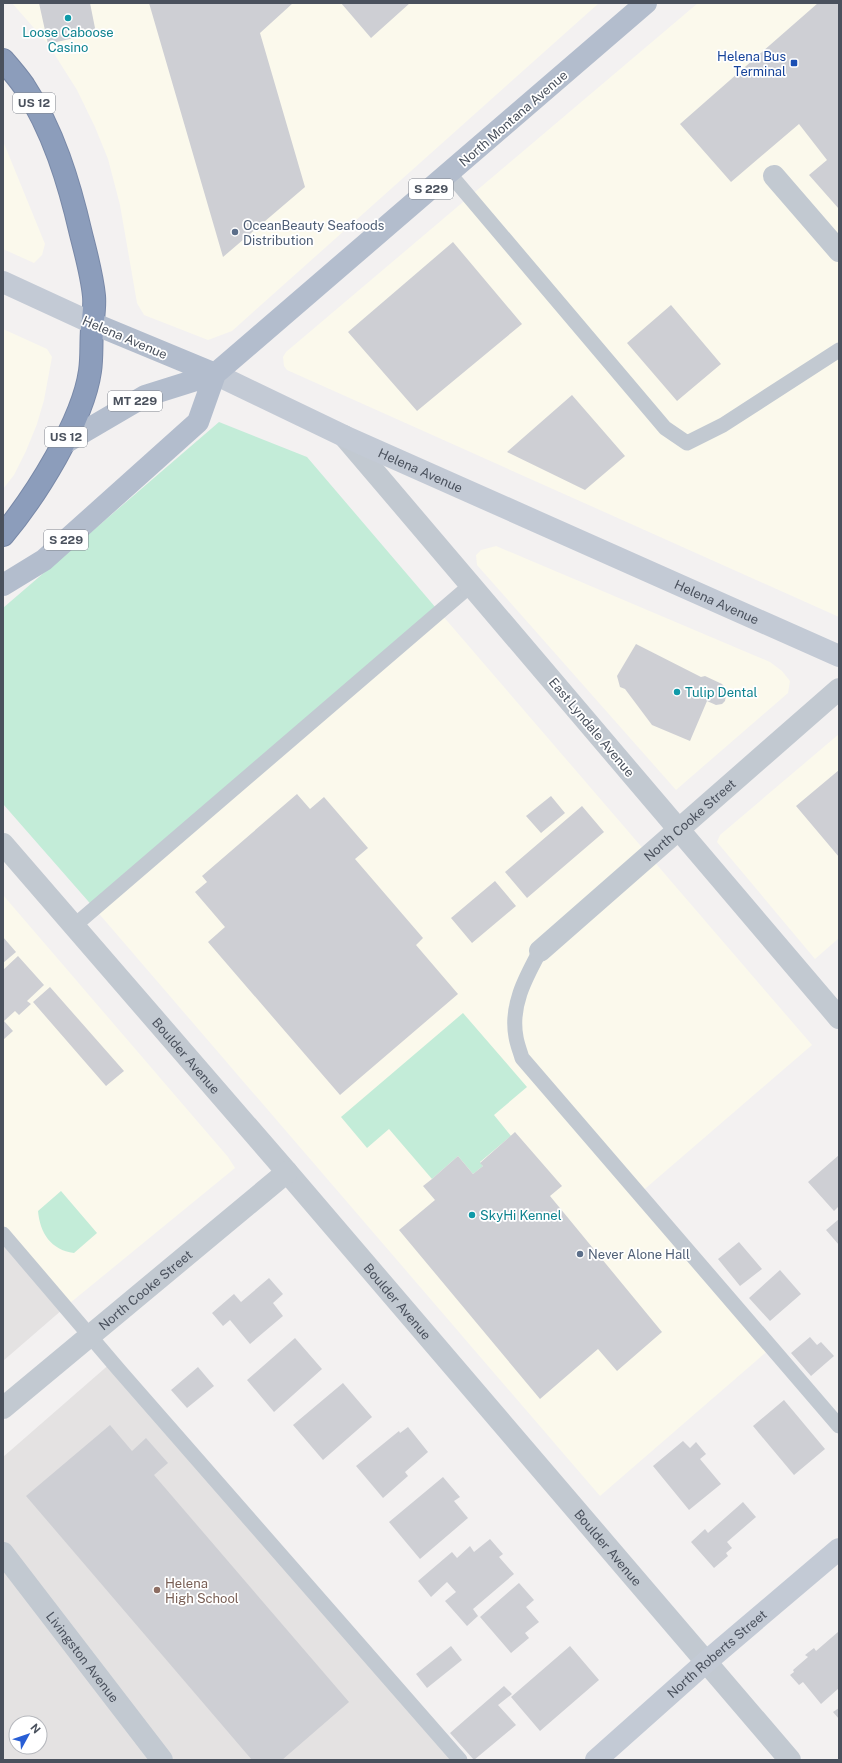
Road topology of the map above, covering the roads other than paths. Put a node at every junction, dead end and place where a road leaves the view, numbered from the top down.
1 (646, 3) edge
2 (3, 60) edge
3 (449, 173) junction
4 (774, 176) dead end
5 (839, 251) edge
6 (3, 282) edge
7 (92, 323) junction
8 (839, 350) edge
9 (215, 374) junction
10 (344, 436) junction
11 (63, 444) junction
12 (3, 536) edge
13 (3, 585) edge
14 (471, 585) junction
15 (839, 656) edge
16 (839, 689) edge
17 (679, 830) junction
18 (3, 844) edge
19 (74, 926) junction
20 (540, 951) joint
21 (839, 1018) edge
22 (287, 1172) junction
23 (3, 1234) edge
24 (90, 1336) junction
25 (3, 1408) edge
26 (839, 1426) edge
27 (839, 1549) edge
28 (3, 1553) edge
29 (706, 1662) junction
30 (162, 1760) edge
31 (460, 1760) edge
32 (596, 1760) edge
33 (790, 1760) edge

1 - 3 main road, North Montana Avenue / S 229
2 - 7 highway, US 12
3 - 8 lane
3 - 9 main road, North Montana Avenue / S 229
4 - 5 street
6 - 7 street, Helena Avenue
7 - 9 main road, Helena Avenue
7 - 11 highway, North Montana Avenue / US 12
9 - 10 street, Helena Avenue
9 - 11 main road, North Montana Avenue / MT 229
9 - 13 main road, North Montana Avenue / S 229
10 - 14 street, East Lyndale Avenue
10 - 15 street, Helena Avenue
11 - 12 highway, North Montana Avenue / US 12
14 - 17 street, East Lyndale Avenue
14 - 19 lane
16 - 17 street, North Cooke Street
17 - 20 street, North Cooke Street
17 - 21 street, East Lyndale Avenue
18 - 19 street, Boulder Avenue
19 - 22 street, Boulder Avenue
20 - 26 lane
22 - 24 street, North Cooke Street
22 - 29 street, Boulder Avenue
23 - 24 lane
24 - 25 street, North Cooke Street
24 - 31 lane
27 - 29 street, North Roberts Street
28 - 30 street, Livingston Avenue
29 - 32 street, North Roberts Street
29 - 33 street, Boulder Avenue

